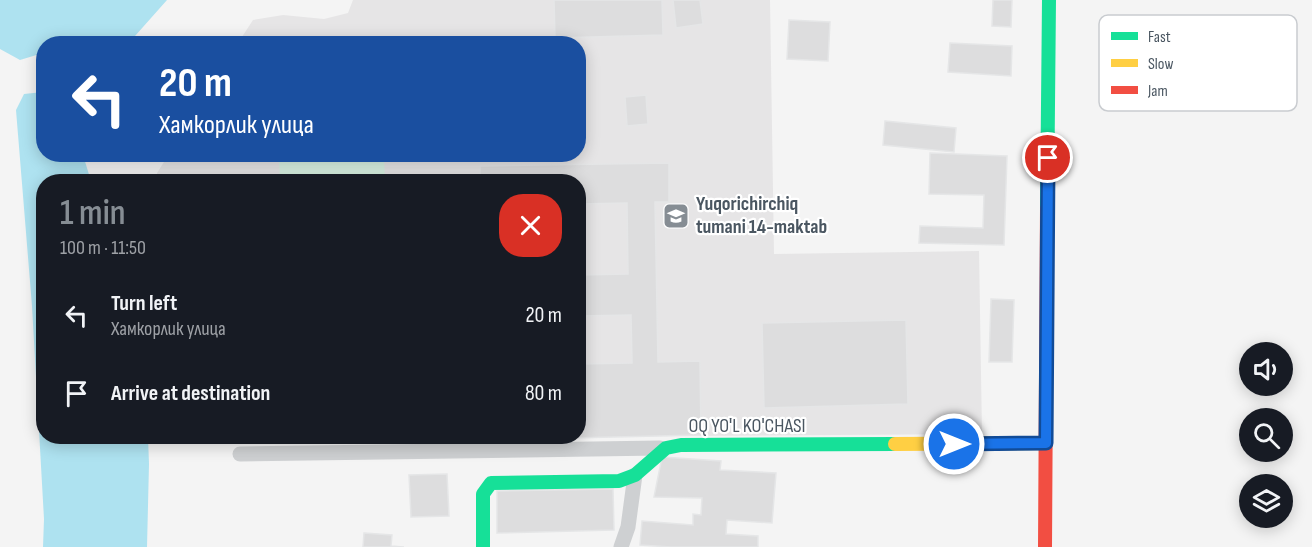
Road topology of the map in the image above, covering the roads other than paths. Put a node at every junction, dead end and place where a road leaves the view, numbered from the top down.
1 (1049, 0) edge
2 (1046, 443) junction
3 (666, 448) junction
4 (240, 454) dead end
5 (634, 475) junction
6 (483, 547) edge
7 (621, 547) edge
8 (1045, 547) edge

1 - 2 street
2 - 3 street, OQ YO'L KO'CHASI
2 - 8 street
3 - 4 lane
3 - 5 street, OQ YO'L KO'CHASI
5 - 6 street, OQ YO'L KO'CHASI
5 - 7 lane

